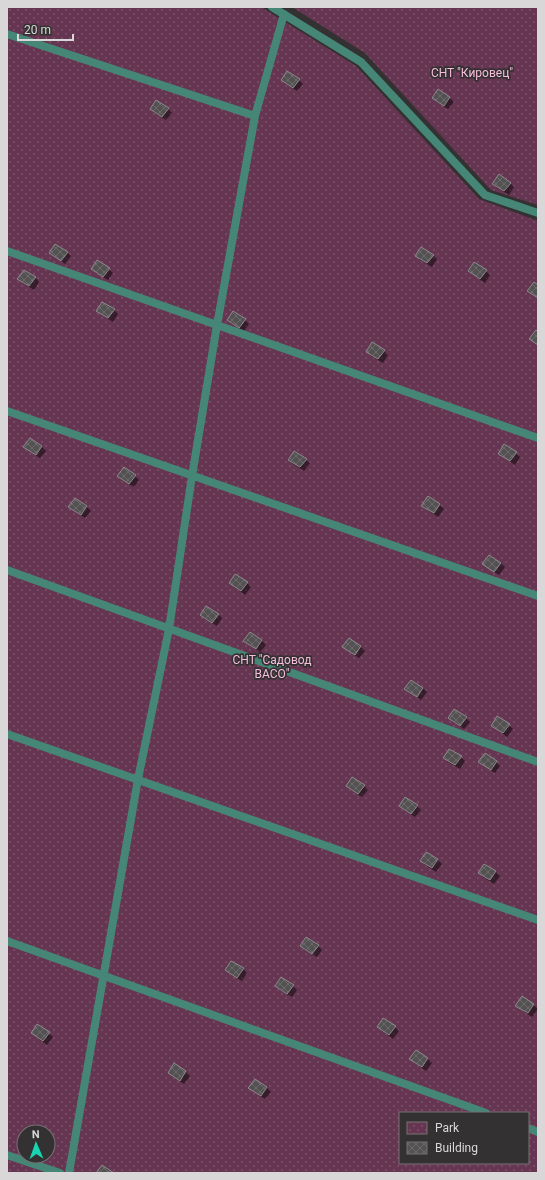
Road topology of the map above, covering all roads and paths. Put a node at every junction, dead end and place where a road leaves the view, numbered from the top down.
1 (272, 7) edge
2 (284, 14) junction
3 (7, 34) edge
4 (255, 116) junction
5 (538, 213) edge
6 (7, 251) edge
7 (217, 325) junction
8 (7, 412) edge
9 (538, 438) edge
10 (192, 476) junction
11 (7, 570) edge
12 (538, 596) edge
13 (168, 629) junction
14 (7, 734) edge
15 (538, 762) edge
16 (138, 779) junction
17 (538, 920) edge
18 (7, 941) edge
19 (104, 976) junction
20 (483, 1112) edge
21 (7, 1155) edge
22 (60, 1173) edge
23 (69, 1173) edge

1 - 2 lane
2 - 4 lane
2 - 5 lane
3 - 4 lane
4 - 7 lane
6 - 7 lane
7 - 9 lane
7 - 10 lane
8 - 10 lane
10 - 12 lane
10 - 13 lane
11 - 13 lane
13 - 15 lane
13 - 16 lane
14 - 16 lane
16 - 17 lane
16 - 19 lane
18 - 19 lane
19 - 20 lane
19 - 23 lane
21 - 22 lane

